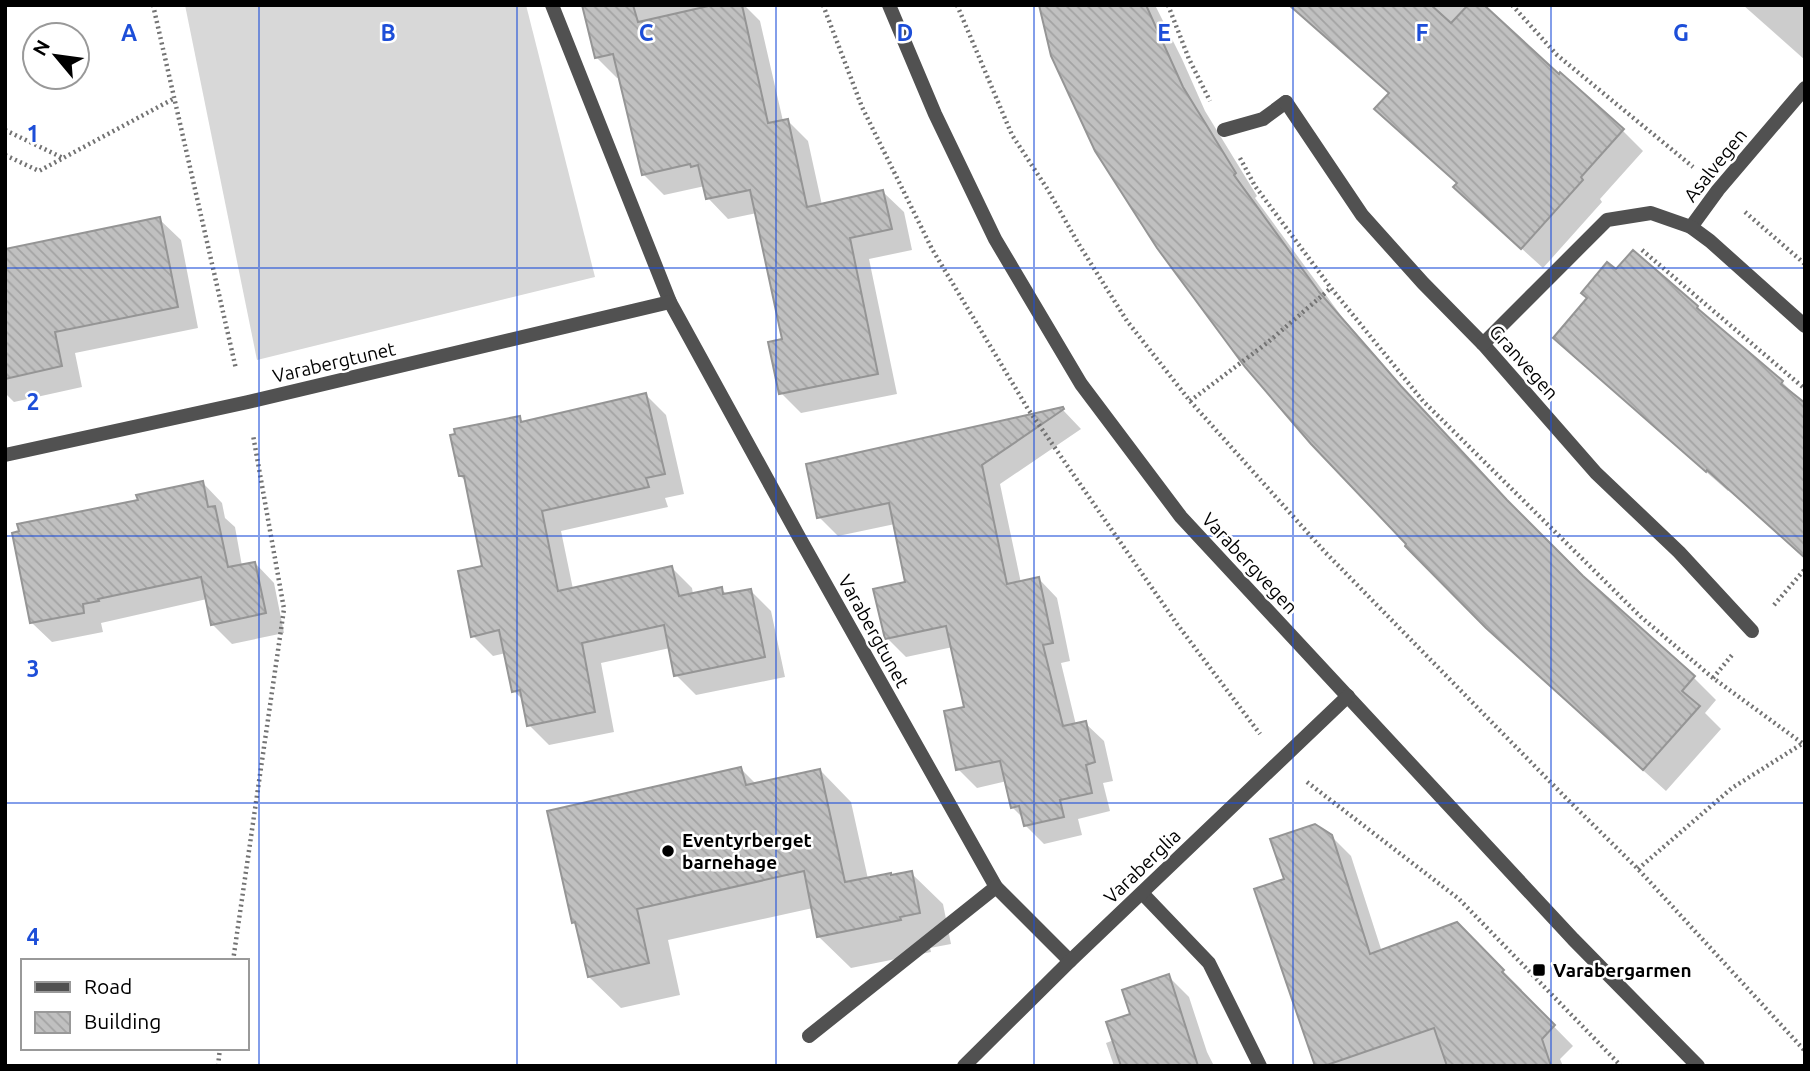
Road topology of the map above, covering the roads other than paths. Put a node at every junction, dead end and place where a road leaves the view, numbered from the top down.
1 (552, 5) edge
2 (889, 5) edge
3 (1805, 88) edge
4 (1224, 130) road end
5 (1691, 227) junction
6 (670, 302) junction
7 (1805, 326) edge
8 (1483, 344) junction
9 (5, 455) edge
10 (1752, 631) dead end
11 (1348, 696) junction
12 (996, 887) junction
13 (1142, 893) junction
14 (1070, 961) junction
15 (809, 1036) dead end
16 (964, 1066) edge
17 (1260, 1066) edge
18 (1698, 1066) edge

1 - 6 street, Varabergtunet
2 - 11 street, Varabergvegen
3 - 5 street, Asalvegen
4 - 8 street, Granvegen
5 - 7 street
5 - 8 street, Asalvegen
6 - 9 street, Varabergtunet
6 - 12 street, Varabergtunet
8 - 10 street, Granvegen
11 - 13 street, Varaberglia
11 - 18 street, Varabergvegen
12 - 14 street, Varabergtunet
12 - 15 street
13 - 14 street, Varaberglia
13 - 17 street
14 - 16 street, Varaberglia

